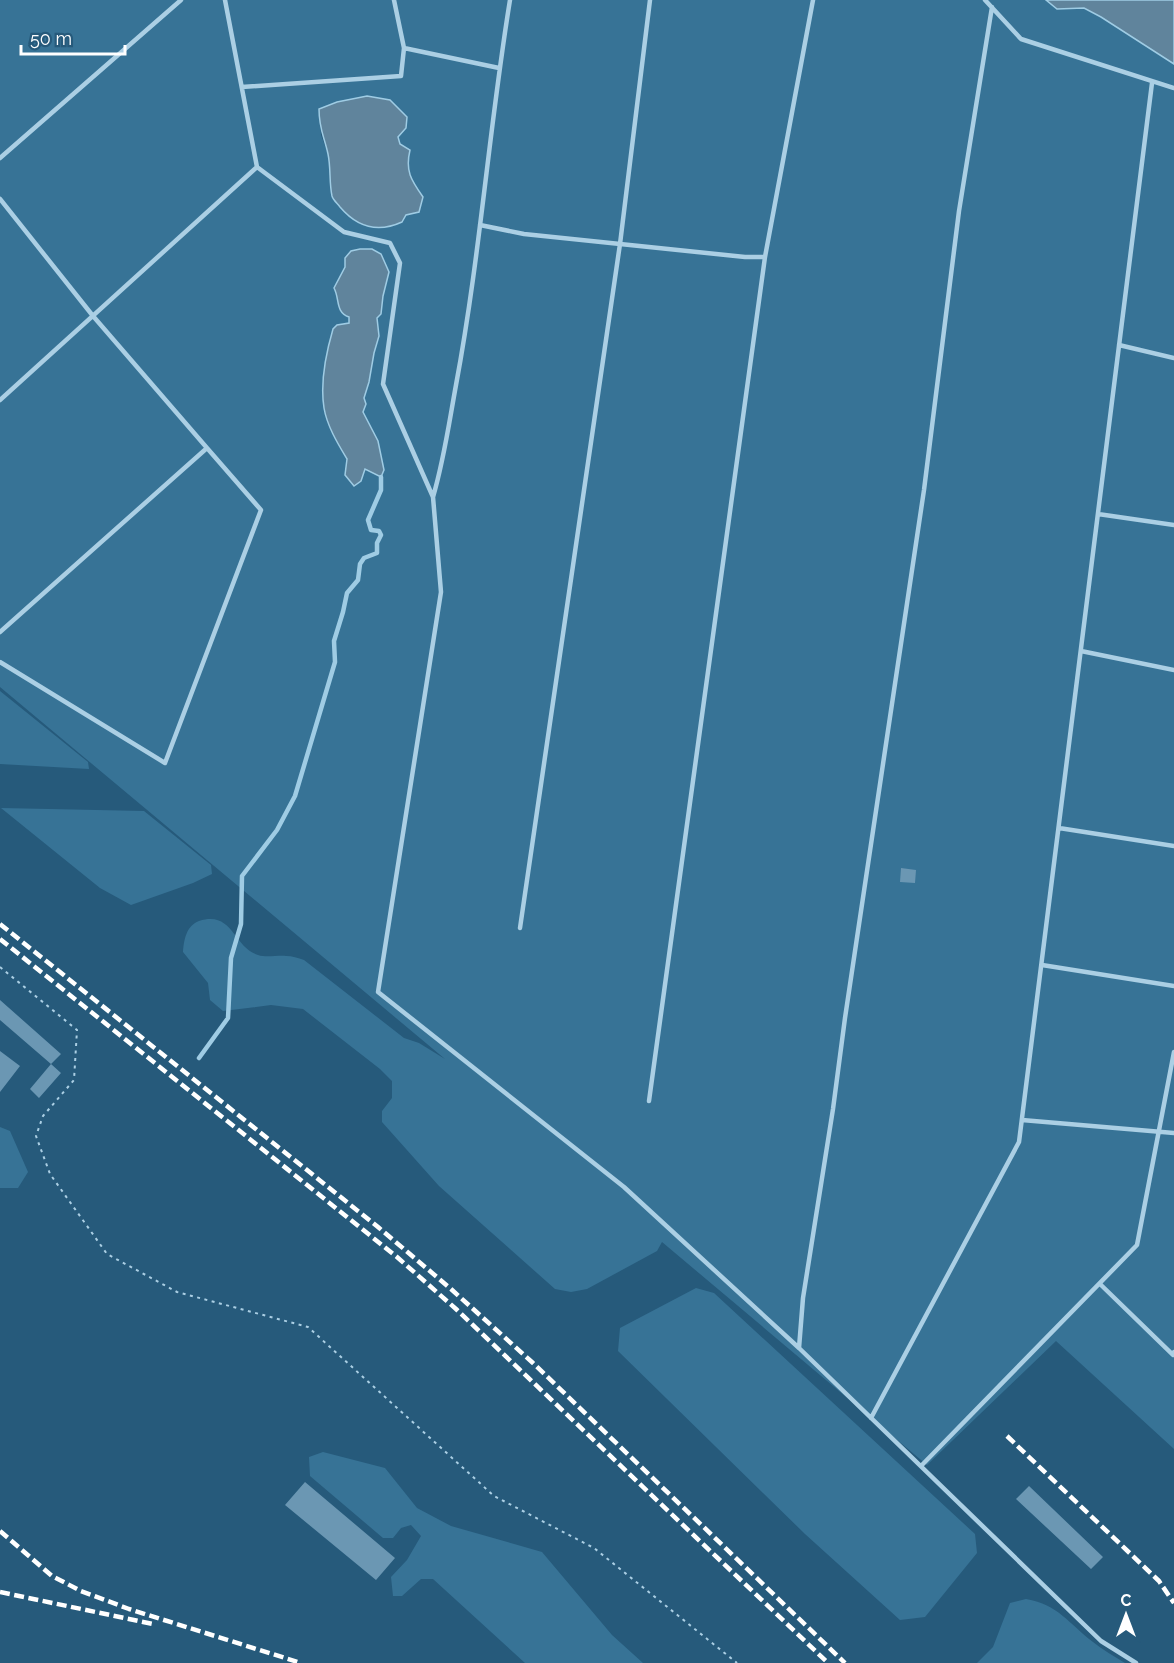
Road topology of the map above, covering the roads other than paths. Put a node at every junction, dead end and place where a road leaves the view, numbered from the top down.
1 (181, 0) edge
2 (225, 0) edge
3 (394, 0) edge
4 (510, 0) edge
5 (650, 0) edge
6 (813, 0) edge
7 (986, 0) edge
8 (992, 7) junction
9 (404, 48) junction
10 (499, 68) junction
11 (1152, 83) junction
12 (242, 87) junction
13 (1174, 88) edge
14 (0, 158) edge
15 (257, 167) junction
16 (0, 199) edge
17 (480, 225) junction
18 (620, 244) junction
19 (765, 257) junction
20 (93, 316) junction
21 (1119, 345) junction
22 (1174, 358) edge
23 (0, 400) edge
24 (207, 448) junction
25 (433, 497) junction
26 (1098, 514) junction
27 (1174, 525) edge
28 (0, 632) edge
29 (1081, 651) junction
30 (0, 662) edge
31 (1174, 670) edge
32 (1059, 828) junction
33 (1174, 846) edge
34 (520, 928) dead end
35 (1042, 965) junction
36 (1174, 986) edge
37 (1174, 1052) edge
38 (649, 1101) dead end
39 (1022, 1120) junction
40 (1159, 1131) junction
41 (1174, 1133) edge
42 (1100, 1284) junction
43 (799, 1348) junction
44 (1174, 1352) edge
45 (871, 1418) junction
46 (921, 1466) junction
47 (1136, 1663) edge

1 - 14 lane
2 - 12 lane
3 - 9 lane
4 - 10 lane
5 - 18 lane
6 - 19 lane
7 - 8 lane
8 - 11 lane
8 - 43 lane
9 - 10 lane
9 - 12 lane
10 - 17 lane
11 - 13 lane
11 - 21 lane
12 - 15 lane
15 - 20 lane
15 - 25 lane
16 - 20 lane
17 - 18 lane
17 - 25 lane
18 - 19 lane
18 - 34 lane
19 - 38 lane
20 - 23 lane
20 - 24 lane
21 - 22 lane
21 - 26 lane
24 - 28 lane
24 - 30 lane
25 - 43 lane
26 - 27 lane
26 - 29 lane
29 - 31 lane
29 - 32 lane
32 - 33 lane
32 - 35 lane
35 - 36 lane
35 - 39 lane
37 - 40 lane
39 - 40 lane
39 - 45 lane
40 - 41 lane
40 - 42 lane
42 - 44 lane
42 - 46 lane
43 - 45 lane
45 - 46 lane
46 - 47 lane

